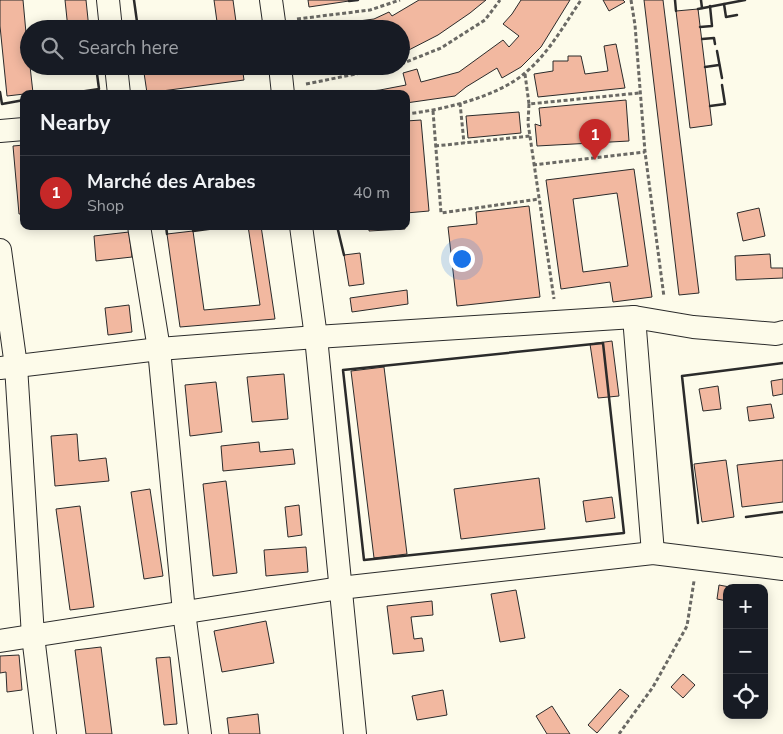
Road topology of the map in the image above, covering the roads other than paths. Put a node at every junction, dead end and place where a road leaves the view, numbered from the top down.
1 (108, 0) edge
2 (110, 20) edge
3 (117, 75) edge
4 (119, 90) edge
5 (20, 129) edge
6 (0, 130) edge
7 (140, 230) edge
8 (302, 230) edge
9 (0, 250) edge
10 (634, 317) junction
11 (783, 332) edge
12 (316, 337) junction
13 (159, 349) junction
14 (8, 367) edge
15 (653, 553) junction
16 (783, 569) edge
17 (340, 588) junction
18 (184, 612) junction
19 (33, 636) junction
20 (0, 641) edge
21 (45, 734) edge
22 (200, 734) edge
23 (355, 734) edge

1 - 2 street
3 - 4 street
5 - 6 street
7 - 13 street
8 - 12 street
9 - 14 street
10 - 11 street
10 - 12 street
10 - 15 street
12 - 13 street
12 - 17 street
13 - 14 street
13 - 18 street
14 - 19 street
15 - 16 street
15 - 17 street
17 - 18 street
17 - 23 street
18 - 19 street
18 - 22 street
19 - 20 street
19 - 21 street

